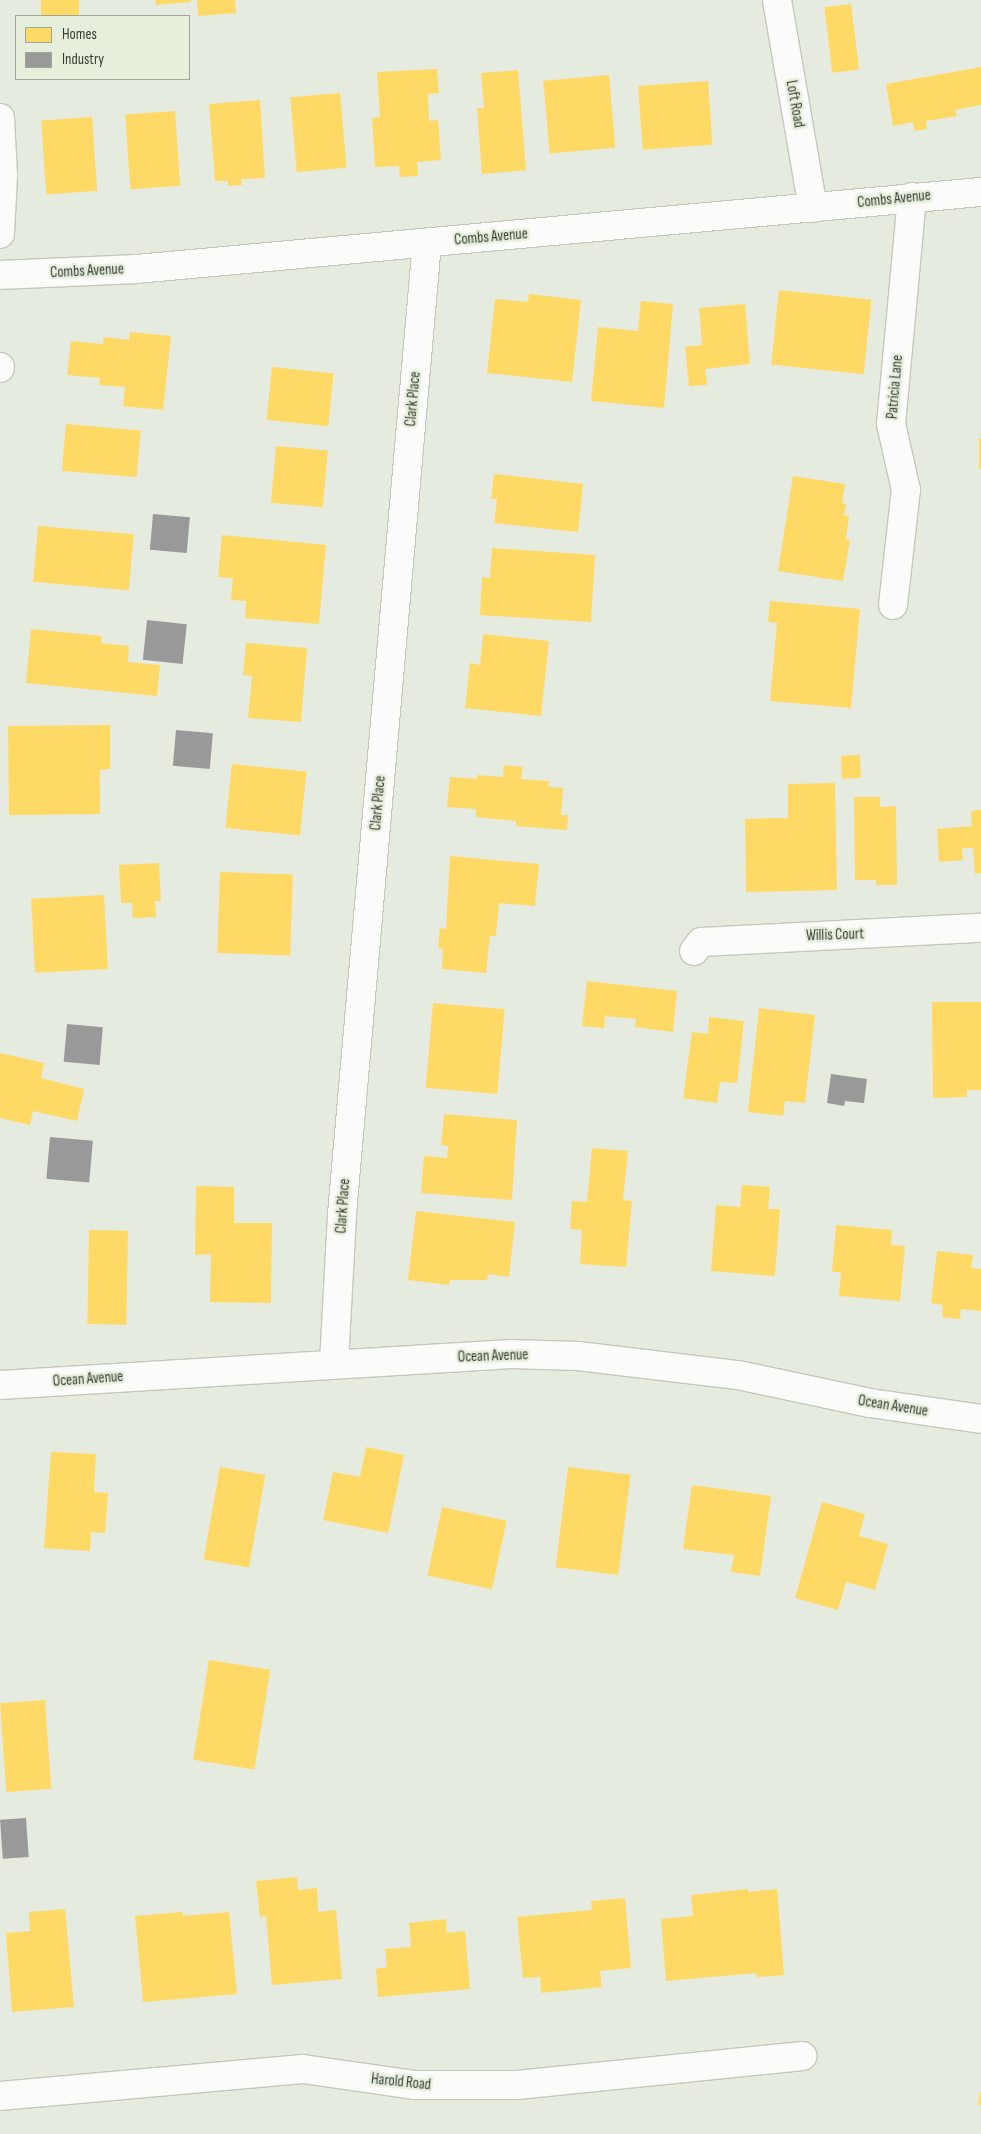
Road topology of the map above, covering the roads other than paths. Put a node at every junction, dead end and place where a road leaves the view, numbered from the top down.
1 (777, 0) edge
2 (0, 118) edge
3 (981, 192) edge
4 (912, 197) junction
5 (813, 208) junction
6 (0, 234) edge
7 (427, 243) junction
8 (0, 275) edge
9 (893, 605) dead end
10 (981, 928) edge
11 (694, 951) dead end
12 (334, 1363) junction
13 (0, 1385) edge
14 (981, 1418) edge
15 (803, 2056) dead end
16 (0, 2096) edge

1 - 5 street, Loft Road
2 - 6 street
3 - 4 street, Combs Avenue
4 - 5 street, Combs Avenue
4 - 9 street, Patricia Lane
5 - 7 street, Combs Avenue
7 - 8 street, Combs Avenue
7 - 12 street, Clark Place
10 - 11 street, Willis Court
12 - 13 street, Ocean Avenue
12 - 14 street, Ocean Avenue
15 - 16 street, Harold Road

